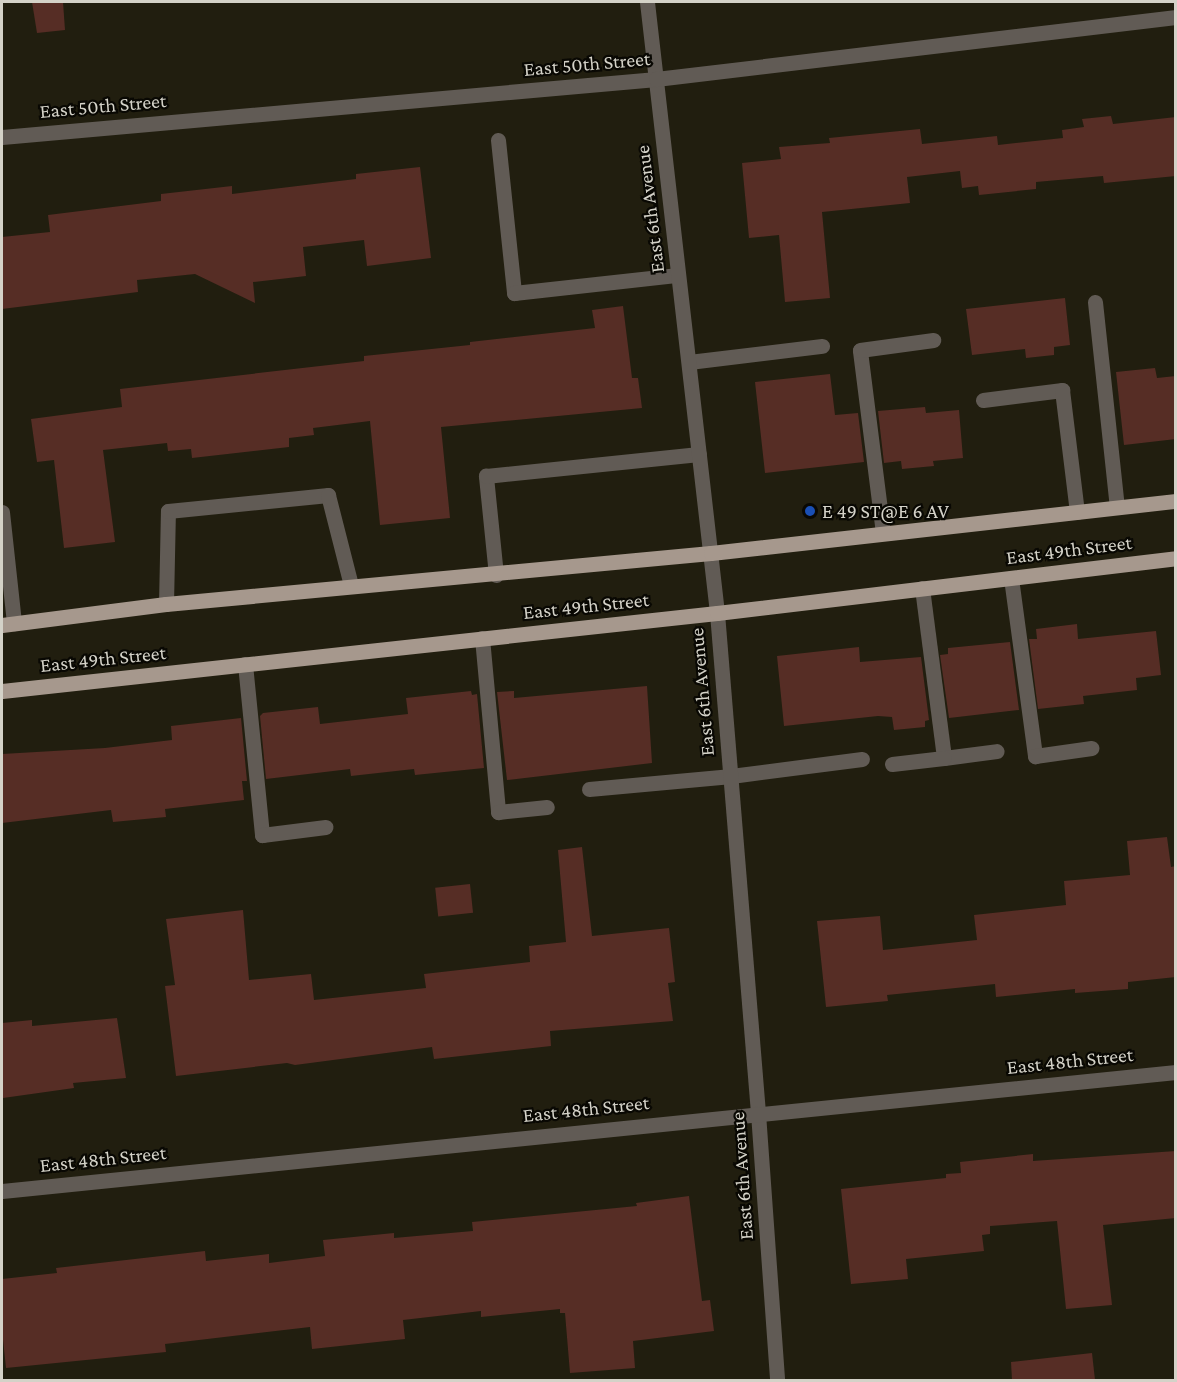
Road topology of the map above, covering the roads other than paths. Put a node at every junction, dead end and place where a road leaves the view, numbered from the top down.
1 (647, 2) edge
2 (1176, 18) edge
3 (656, 79) junction
4 (2, 136) edge
5 (498, 140) dead end
6 (678, 276) junction
7 (1095, 303) dead end
8 (933, 340) dead end
9 (822, 346) dead end
10 (689, 362) junction
11 (983, 400) dead end
12 (699, 454) junction
13 (1176, 501) edge
14 (1118, 507) junction
15 (2, 512) edge
16 (1077, 512) junction
17 (883, 534) junction
18 (711, 553) junction
19 (1176, 558) edge
20 (496, 575) junction
21 (1011, 578) junction
22 (351, 585) junction
23 (922, 588) junction
24 (166, 604) junction
25 (717, 613) junction
26 (6, 626) edge
27 (482, 638) junction
28 (245, 664) junction
29 (2, 691) edge
30 (1091, 748) dead end
31 (997, 751) dead end
32 (944, 758) junction
33 (862, 759) dead end
34 (892, 764) dead end
35 (730, 776) junction
36 (589, 789) dead end
37 (547, 807) dead end
38 (325, 827) dead end
39 (1176, 1072) edge
40 (758, 1113) junction
41 (2, 1191) edge
42 (777, 1380) edge

1 - 3 street, East 6th Avenue
2 - 3 street, East 50th Street
3 - 4 street, East 50th Street
3 - 6 street, East 6th Avenue
5 - 6 street
6 - 10 street, East 6th Avenue
7 - 14 street
8 - 17 street
9 - 10 street
10 - 12 street, East 6th Avenue
11 - 16 street
12 - 18 street, East 6th Avenue
12 - 20 street
13 - 14 main road, East 49th Street
14 - 16 main road, East 49th Street
15 - 26 street
16 - 17 main road, East 49th Street
17 - 18 main road, East 49th Street
18 - 20 main road, East 49th Street
18 - 25 street, East 6th Avenue
19 - 21 main road, East 49th Street
20 - 22 main road, East 49th Street
21 - 23 main road, East 49th Street
21 - 30 street
22 - 24 main road, East 49th Street
22 - 24 street
23 - 25 main road, East 49th Street
23 - 32 street
24 - 26 main road, East 49th Street
25 - 27 main road, East 49th Street
25 - 35 street, East 6th Avenue
27 - 28 main road, East 49th Street
27 - 37 street
28 - 29 main road, East 49th Street
28 - 38 street
31 - 32 street
32 - 34 street
33 - 35 street
35 - 36 street
35 - 40 street, East 6th Avenue
39 - 40 street, East 48th Street
40 - 41 street, East 48th Street
40 - 42 street, East 6th Avenue

